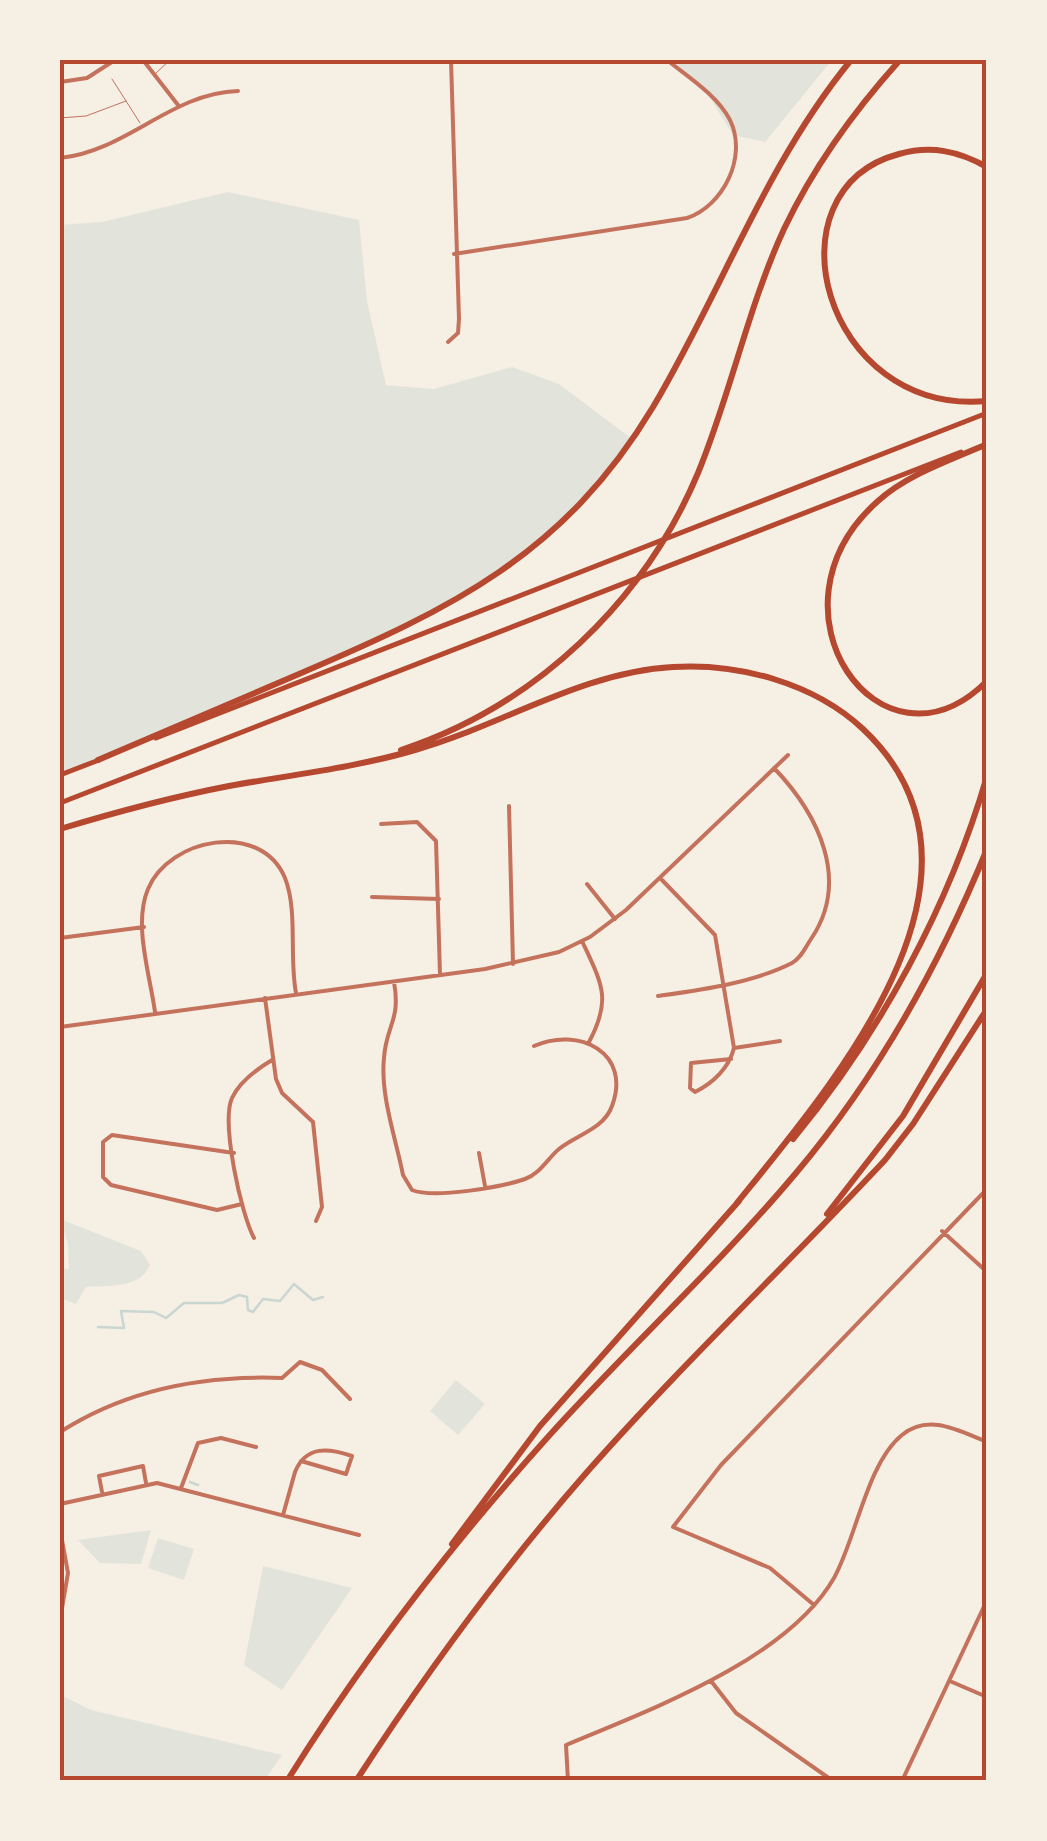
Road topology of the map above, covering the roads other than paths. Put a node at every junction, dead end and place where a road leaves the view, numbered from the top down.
1 (114, 60) edge
2 (142, 60) edge
3 (170, 60) edge
4 (451, 60) edge
5 (667, 60) edge
6 (850, 60) edge
7 (900, 60) edge
8 (156, 73) junction
9 (112, 79) dead end
10 (60, 82) edge
11 (238, 91) dead end
12 (126, 101) junction
13 (178, 105) junction
14 (60, 118) edge
15 (142, 127) junction
16 (60, 158) edge
17 (987, 167) edge
18 (454, 254) junction
19 (448, 342) dead end
20 (987, 401) edge
21 (987, 413) edge
22 (987, 443) edge
23 (987, 681) edge
24 (788, 755) dead end
25 (98, 760) junction
26 (352, 764) junction
27 (774, 768) junction
28 (60, 775) edge
29 (987, 776) edge
30 (60, 803) edge
31 (509, 806) dead end
32 (381, 824) dead end
33 (60, 829) edge
34 (987, 848) edge
35 (661, 879) junction
36 (587, 884) dead end
37 (372, 897) dead end
38 (438, 899) junction
39 (615, 920) junction
40 (144, 928) junction
41 (60, 938) edge
42 (582, 942) junction
43 (513, 964) junction
44 (987, 974) edge
45 (440, 975) junction
46 (394, 982) junction
47 (726, 983) junction
48 (296, 993) junction
49 (658, 996) dead end
50 (265, 998) junction
51 (987, 1008) edge
52 (155, 1012) junction
53 (60, 1027) edge
54 (780, 1040) dead end
55 (588, 1042) junction
56 (534, 1046) dead end
57 (734, 1048) junction
58 (273, 1059) junction
59 (731, 1059) junction
60 (234, 1153) junction
61 (479, 1153) dead end
62 (486, 1186) junction
63 (987, 1188) edge
64 (737, 1203) junction
65 (242, 1204) junction
66 (316, 1221) dead end
67 (942, 1231) junction
68 (254, 1238) dead end
69 (790, 1256) junction
70 (987, 1272) edge
71 (350, 1400) dead end
72 (60, 1432) edge
73 (987, 1442) edge
74 (256, 1446) dead end
75 (301, 1460) junction
76 (146, 1484) junction
77 (181, 1488) junction
78 (102, 1494) junction
79 (60, 1504) edge
80 (282, 1517) junction
81 (60, 1529) edge
82 (358, 1535) dead end
83 (427, 1581) junction
84 (987, 1600) edge
85 (814, 1605) junction
86 (60, 1620) edge
87 (711, 1681) junction
88 (952, 1682) junction
89 (987, 1698) edge
90 (286, 1781) edge
91 (356, 1781) edge
92 (568, 1781) edge
93 (833, 1781) edge
94 (902, 1781) edge

1 - 10 street
2 - 8 street
3 - 8 lane
4 - 18 street
5 - 18 street
6 - 25 highway
7 - 26 highway
8 - 13 street
9 - 12 lane
11 - 13 street
12 - 14 lane
12 - 15 lane
13 - 15 street
15 - 16 street
17 - 20 highway
18 - 19 street
21 - 25 main road
22 - 23 highway
22 - 30 main road
24 - 27 street
25 - 28 main road
26 - 33 highway
26 - 64 highway
27 - 35 street
27 - 47 street
29 - 64 highway
31 - 43 street
32 - 38 street
34 - 83 highway
35 - 39 street
35 - 47 street
36 - 39 street
37 - 38 street
38 - 45 street
39 - 42 street
40 - 41 street
40 - 48 street
40 - 52 street
42 - 43 street
42 - 55 street
43 - 45 street
44 - 69 highway
45 - 46 street
46 - 48 street
46 - 62 street
47 - 49 street
47 - 57 street
48 - 50 street
50 - 52 street
50 - 58 street
51 - 69 highway
52 - 53 street
54 - 57 street
55 - 56 street
55 - 62 street
57 - 59 street
58 - 60 street
58 - 66 street
59 - 59 street
60 - 65 street
60 - 65 street
61 - 62 street
63 - 67 street
64 - 83 highway
65 - 68 street
67 - 70 street
67 - 85 street
69 - 91 highway
71 - 72 street
73 - 85 street
74 - 77 street
75 - 75 street
75 - 80 street
76 - 77 street
76 - 78 street
76 - 78 street
77 - 80 street
78 - 79 street
80 - 82 street
81 - 86 street
83 - 90 highway
84 - 88 street
85 - 87 street
87 - 92 street
87 - 93 street
88 - 89 street
88 - 94 street

